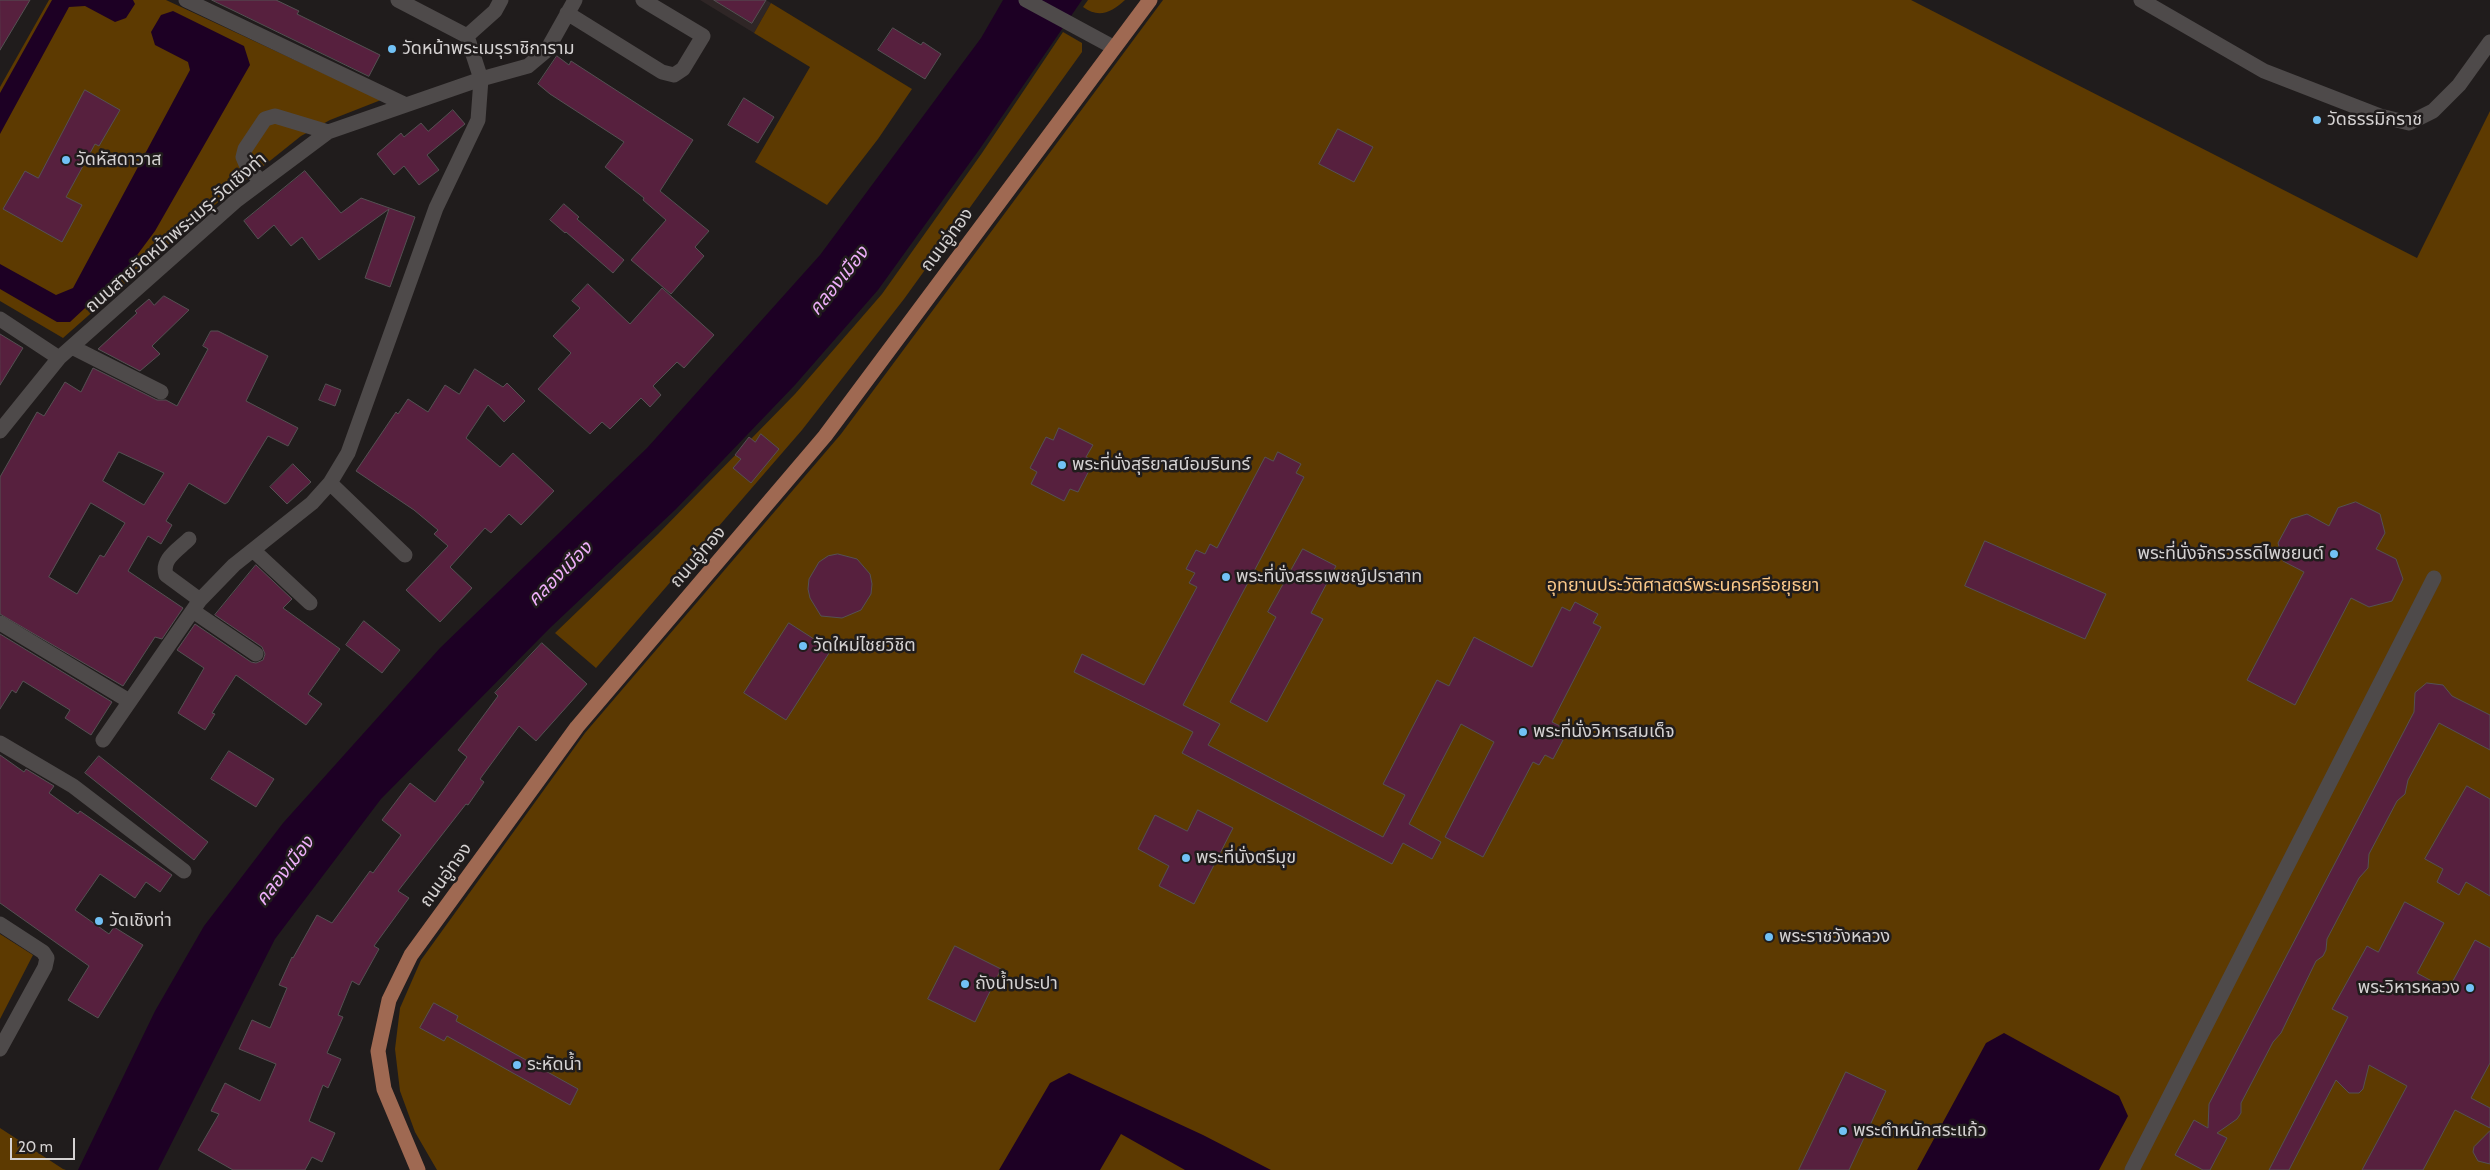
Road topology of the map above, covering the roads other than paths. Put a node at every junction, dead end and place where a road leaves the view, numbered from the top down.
1 (186, 0) edge
2 (398, 0) edge
3 (501, 0) edge
4 (643, 0) edge
5 (1026, 0) edge
6 (1150, 0) edge
7 (2141, 0) edge
8 (571, 7) edge
9 (467, 36) junction
10 (2490, 42) edge
11 (1113, 47) junction
12 (481, 79) junction
13 (404, 104) junction
14 (328, 132) junction
15 (261, 182) junction
16 (0, 319) edge
17 (72, 346) junction
18 (60, 358) junction
19 (161, 392) dead end
20 (0, 431) edge
21 (330, 483) junction
22 (189, 539) dead end
23 (253, 550) junction
24 (405, 555) dead end
25 (2434, 578) dead end
26 (310, 602) dead end
27 (196, 606) junction
28 (0, 623) edge
29 (256, 654) dead end
30 (129, 701) junction
31 (103, 740) dead end
32 (0, 743) edge
33 (184, 871) dead end
34 (0, 924) edge
35 (0, 1049) edge
36 (418, 1170) edge
37 (2132, 1170) edge

1 - 13 street
2 - 9 street
3 - 9 street
4 - 8 street
5 - 11 street
6 - 11 main road, ถนนอู่ทอง
7 - 10 street
8 - 12 street, ถนนสายวัดหน้าพระเมรุ-วัดเชิงท่า
9 - 12 street
11 - 36 main road, ถนนอู่ทอง
12 - 13 street, ถนนสายวัดหน้าพระเมรุ-วัดเชิงท่า
12 - 21 street
13 - 14 street, ถนนสายวัดหน้าพระเมรุ-วัดเชิงท่า
14 - 15 street, ถนนสายวัดหน้าพระเมรุ-วัดเชิงท่า
14 - 15 street
15 - 17 street, ถนนสายวัดหน้าพระเมรุ-วัดเชิงท่า
16 - 18 street
17 - 18 street, ถนนสายวัดหน้าพระเมรุ-วัดเชิงท่า
17 - 19 street
18 - 20 street, ถนนสายวัดหน้าพระเมรุ-วัดเชิงท่า
21 - 23 street
21 - 24 street
22 - 27 street
23 - 26 street
23 - 27 street
25 - 37 street
27 - 29 street
27 - 30 street
28 - 30 street
30 - 31 street
32 - 33 street
34 - 35 street

